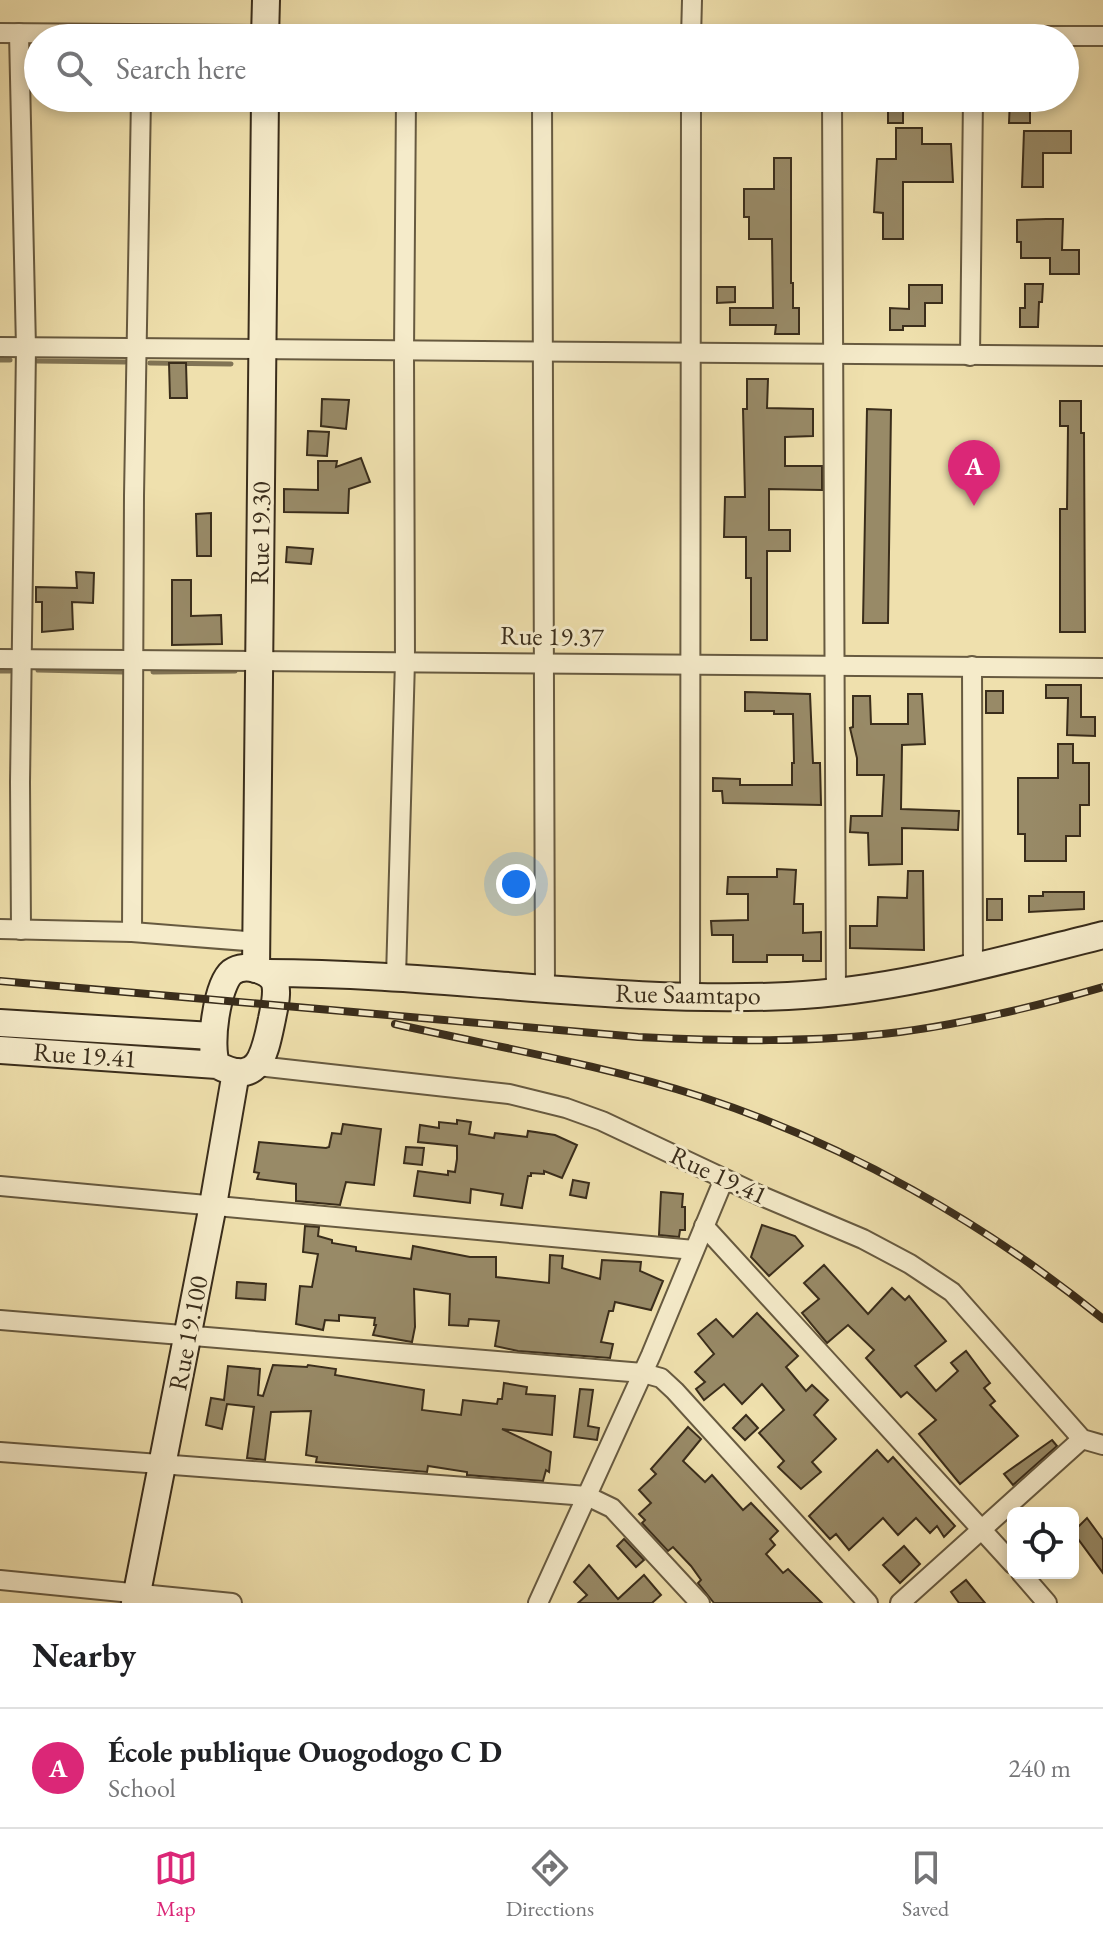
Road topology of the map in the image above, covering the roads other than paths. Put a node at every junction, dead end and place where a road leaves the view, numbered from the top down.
1 (266, 0) edge
2 (692, 0) edge
3 (266, 24) edge
4 (691, 24) edge
5 (10, 33) edge
6 (1079, 36) edge
7 (1103, 36) edge
8 (141, 112) edge
9 (265, 112) edge
10 (406, 112) edge
11 (542, 112) edge
12 (691, 112) edge
13 (832, 112) edge
14 (973, 112) edge
15 (0, 347) edge
16 (26, 348) junction
17 (138, 349) junction
18 (262, 350) junction
19 (404, 352) junction
20 (545, 352) junction
21 (690, 354) junction
22 (832, 355) junction
23 (970, 356) junction
24 (1103, 356) edge
25 (0, 659) edge
26 (23, 659) junction
27 (135, 660) junction
28 (259, 661) junction
29 (405, 661) junction
30 (543, 662) junction
31 (689, 664) junction
32 (833, 665) junction
33 (972, 666) junction
34 (1103, 668) edge
35 (0, 929) edge
36 (21, 930) junction
37 (132, 932) junction
38 (1103, 935) edge
39 (258, 942) junction
40 (973, 967) junction
41 (262, 971) junction
42 (396, 977) junction
43 (545, 989) junction
44 (836, 991) junction
45 (690, 997) junction
46 (0, 1023) edge
47 (212, 1036) junction
48 (0, 1050) edge
49 (237, 1068) junction
50 (724, 1179) junction
51 (0, 1186) edge
52 (213, 1205) junction
53 (704, 1226) junction
54 (694, 1250) junction
55 (0, 1320) edge
56 (188, 1335) junction
57 (643, 1373) junction
58 (1082, 1439) junction
59 (1103, 1445) edge
60 (0, 1452) edge
61 (162, 1466) junction
62 (587, 1496) junction
63 (982, 1528) junction
64 (1007, 1557) edge
65 (1026, 1579) edge
66 (0, 1580) edge
67 (138, 1600) edge
68 (232, 1603) edge
69 (538, 1603) edge
70 (700, 1603) edge
71 (868, 1603) edge
72 (900, 1603) edge
73 (1047, 1603) edge

1 - 3 main road
2 - 4 street
5 - 16 street
6 - 7 street
8 - 17 street
9 - 18 main road, Rue 19.30
10 - 19 street
11 - 20 street
12 - 21 street
13 - 22 street
14 - 23 street
15 - 16 street
16 - 17 street
16 - 26 street
17 - 18 street
17 - 27 street
18 - 19 street
18 - 28 main road, Rue 19.30
19 - 20 street
19 - 29 street
20 - 21 street
20 - 30 street
21 - 22 street
21 - 31 street
22 - 23 street
22 - 32 street
23 - 24 street
25 - 26 street, Rue 19.37
26 - 27 street, Rue 19.37
26 - 36 street
27 - 28 street, Rue 19.37
27 - 37 street
28 - 29 street, Rue 19.37
28 - 39 main road, Rue 19.30
29 - 30 street, Rue 19.37
29 - 42 street
30 - 31 street, Rue 19.37
30 - 43 street
31 - 32 street, Rue 19.37
31 - 45 street
32 - 33 street, Rue 19.37
32 - 44 street
33 - 34 street, Rue 19.37
33 - 40 street
35 - 36 street
36 - 37 street
37 - 39 street
38 - 40 main road, Rue Saamtapo
39 - 41 main road, Rue 19.30
40 - 44 main road, Rue Saamtapo
41 - 42 main road, Rue Saamtapo
41 - 47 main road
41 - 49 main road, Rue 19.30
42 - 43 main road, Rue Saamtapo
43 - 45 main road, Rue Saamtapo
44 - 45 main road, Rue Saamtapo
46 - 47 main road, Rue 19.41
47 - 49 main road
48 - 49 main road, Rue 19.41
49 - 50 street, Rue 19.41
49 - 52 main road, Rue 19.100
50 - 53 street
50 - 58 street, Rue 19.41
51 - 52 street
52 - 54 street
52 - 56 main road, Rue 19.100
53 - 54 street
53 - 63 street
54 - 57 street
55 - 56 street
56 - 57 street
56 - 61 main road, Rue 19.100
57 - 62 street
57 - 71 street
58 - 59 street
58 - 63 street
60 - 61 street
61 - 62 street
61 - 67 main road, Rue 19.100
62 - 69 street
62 - 70 street
63 - 64 street
63 - 72 street
65 - 73 street
66 - 67 street
67 - 68 street

